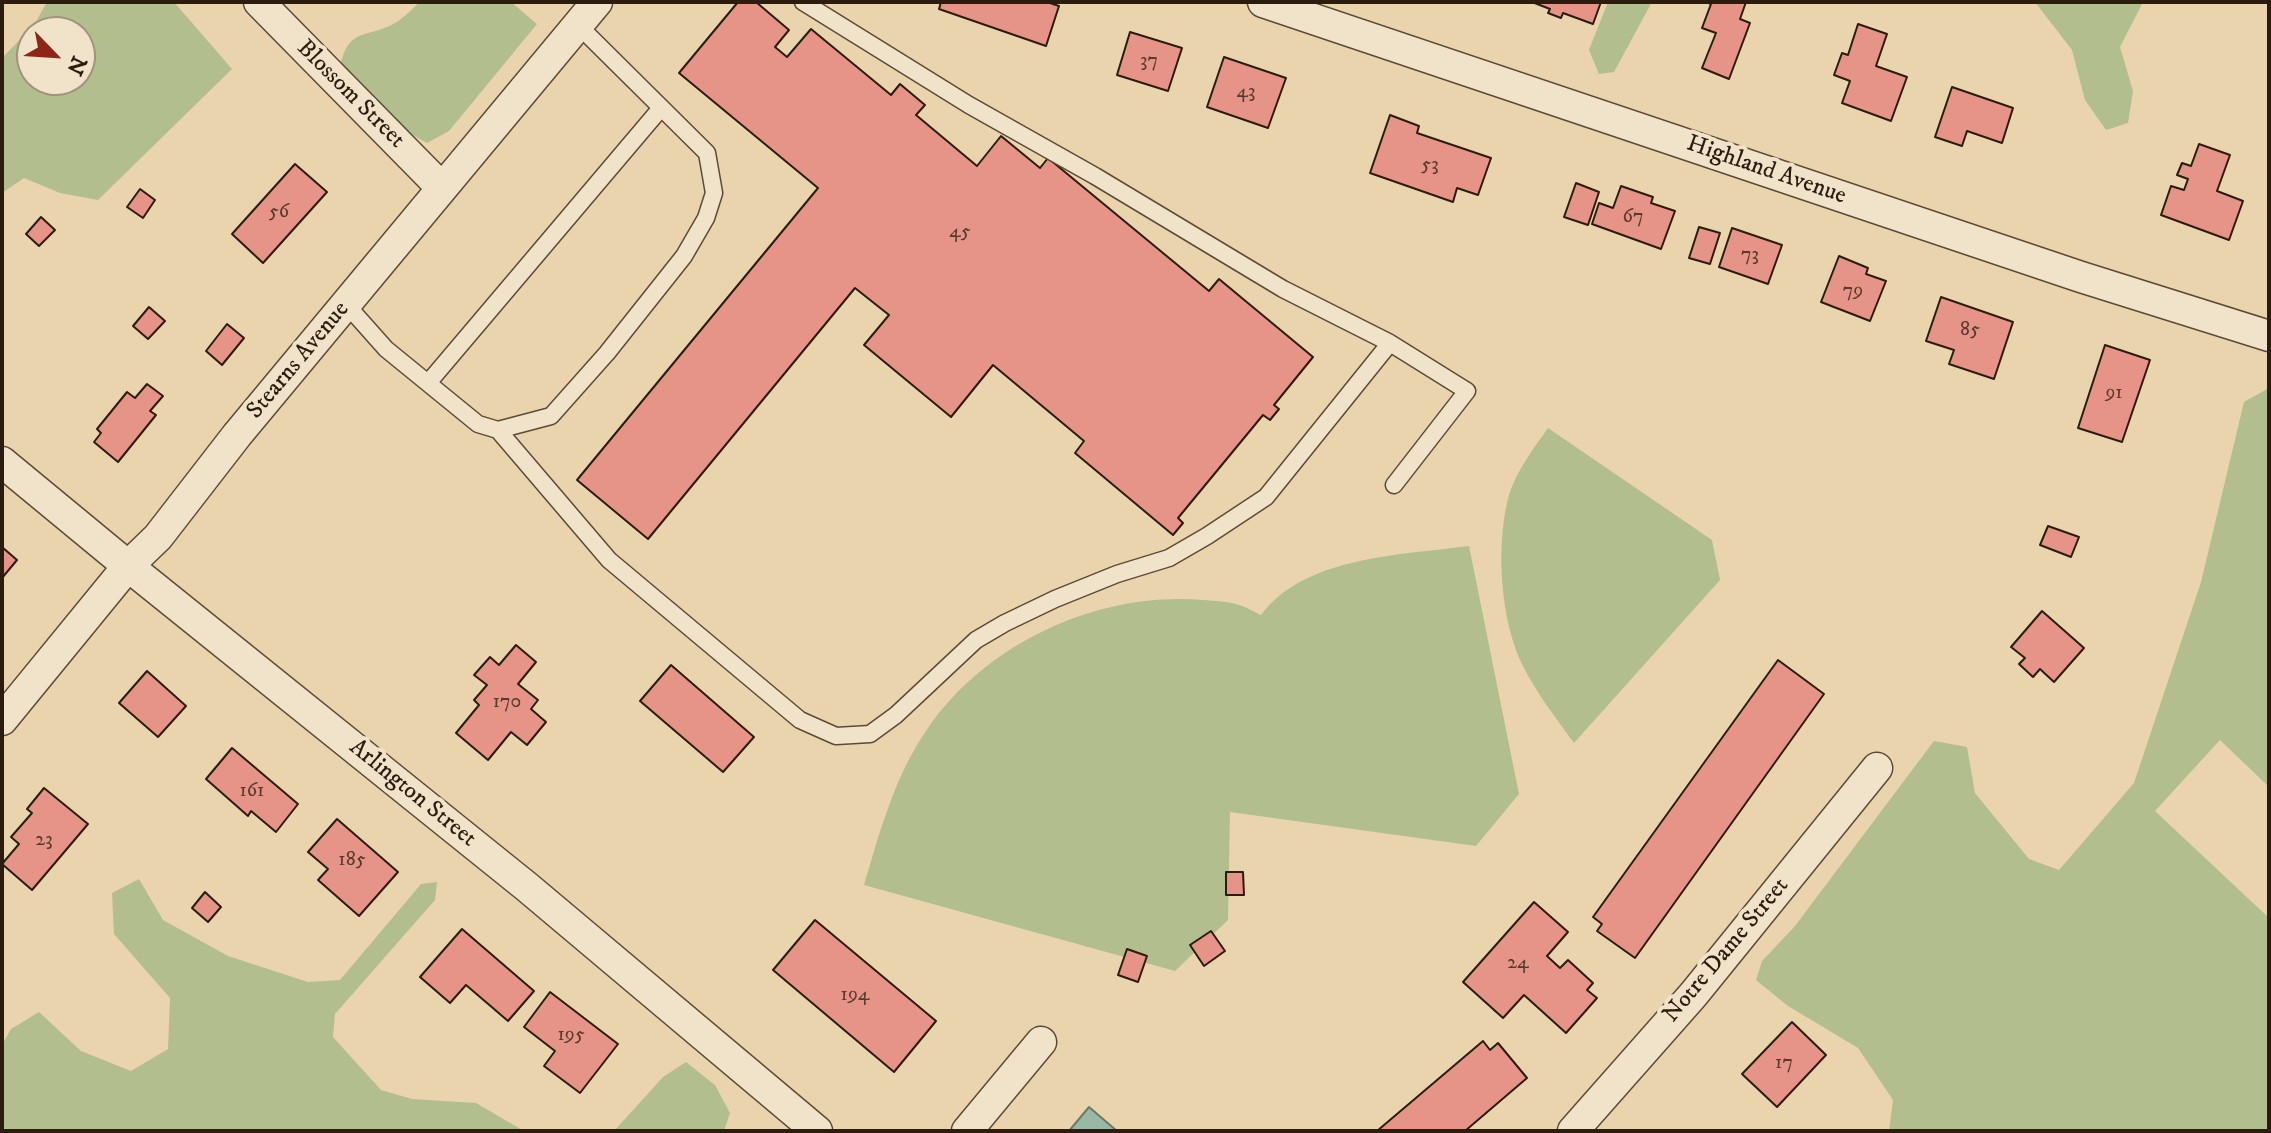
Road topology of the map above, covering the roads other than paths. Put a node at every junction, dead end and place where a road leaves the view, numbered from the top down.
1 (259, 2) edge
2 (597, 2) edge
3 (803, 2) edge
4 (1263, 2) edge
5 (578, 25) junction
6 (661, 108) junction
7 (442, 188) junction
8 (346, 304) junction
9 (2269, 336) edge
10 (1390, 343) junction
11 (428, 383) junction
12 (498, 430) junction
13 (2, 462) edge
14 (1394, 485) dead end
15 (128, 566) junction
16 (2, 720) edge
17 (1877, 768) dead end
18 (1041, 1042) dead end
19 (817, 1131) edge
20 (967, 1131) edge
21 (1573, 1131) edge

1 - 7 street, Blossom Street
2 - 5 street, Stearns Avenue
3 - 10 lane
4 - 9 street, Highland Avenue
5 - 6 lane
5 - 7 street, Stearns Avenue
6 - 11 lane
6 - 12 lane
7 - 8 street, Stearns Avenue
8 - 11 lane
8 - 15 street, Stearns Avenue
10 - 12 lane
10 - 14 lane
11 - 12 lane
13 - 15 street, Arlington Street
15 - 16 street, Stearns Avenue
15 - 19 street, Arlington Street
17 - 21 street, Notre Dame Street
18 - 20 street

